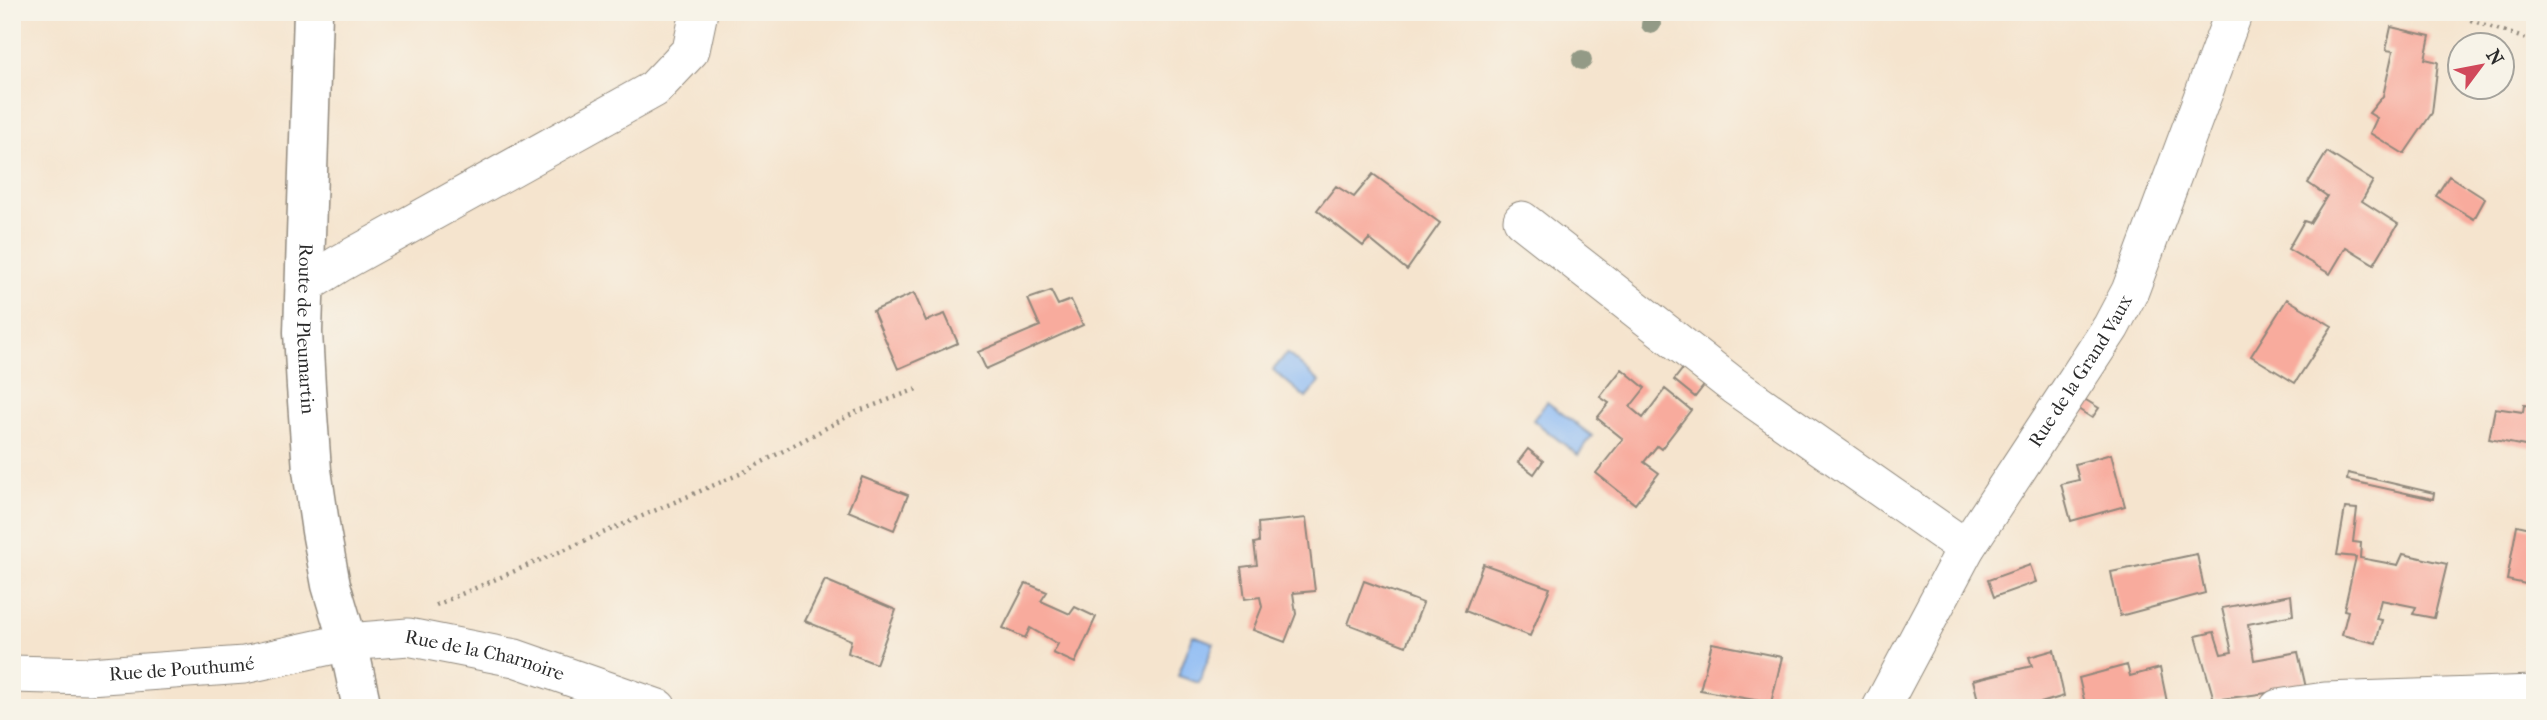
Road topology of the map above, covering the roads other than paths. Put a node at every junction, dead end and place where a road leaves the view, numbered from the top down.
1 (313, 12) edge
2 (699, 12) edge
3 (2234, 12) edge
4 (1522, 220) dead end
5 (304, 286) junction
6 (1966, 548) junction
7 (348, 642) junction
8 (12, 674) edge
9 (2535, 694) edge
10 (362, 708) edge
11 (657, 708) edge
12 (1881, 708) edge
13 (2278, 708) edge

1 - 5 main road, Route de Pleumartin
2 - 5 street
3 - 6 street, Rue de la Grand Vaux
4 - 6 street
5 - 7 main road, Route de Pleumartin
6 - 12 street, Rue de la Grand Vaux
7 - 8 street, Rue de Pouthumé
7 - 10 main road, Route de Pleumartin
7 - 11 street, Rue de la Charnoire
9 - 13 street

